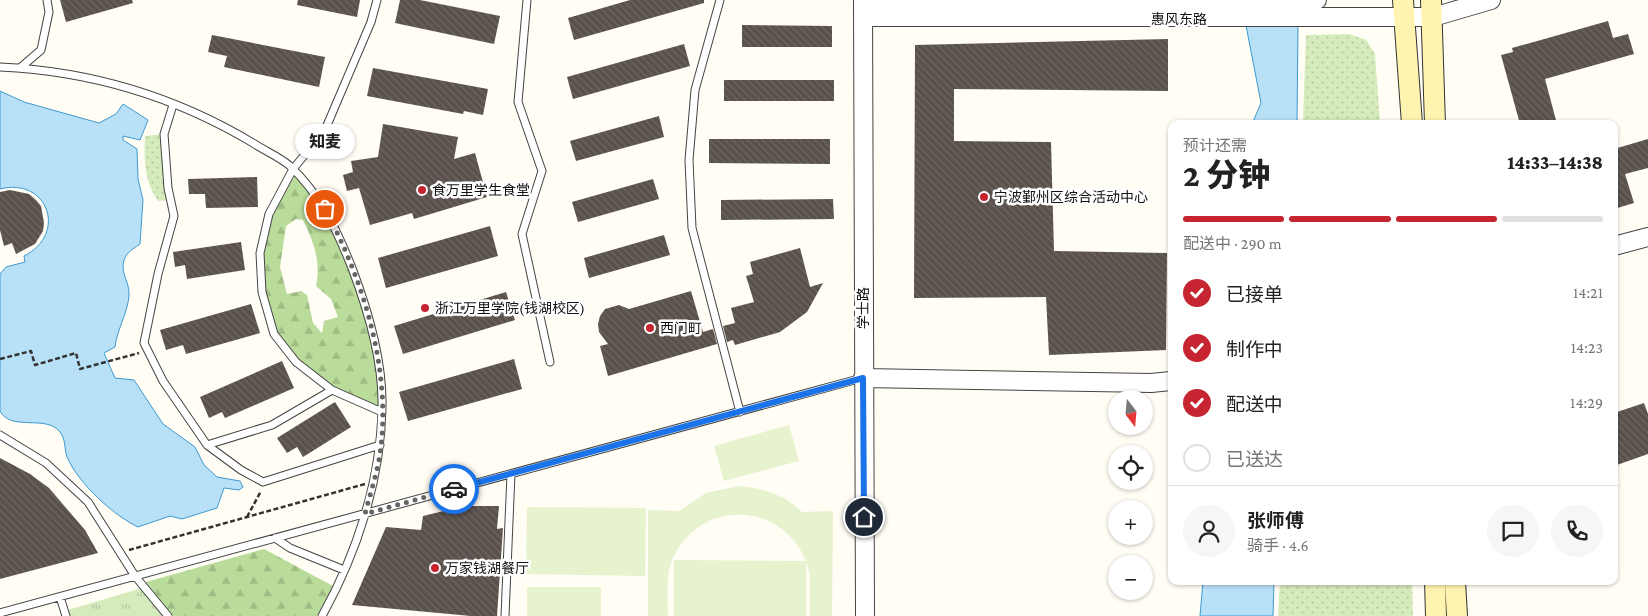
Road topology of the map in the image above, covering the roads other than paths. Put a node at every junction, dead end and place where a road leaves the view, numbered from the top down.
1 (47, 0) edge
2 (377, 0) edge
3 (527, 0) edge
4 (720, 0) edge
5 (1226, 0) edge
6 (1312, 0) edge
7 (1317, 0) edge
8 (1491, 0) edge
9 (864, 6) edge
10 (1403, 9) edge
11 (1432, 9) edge
12 (0, 67) edge
13 (20, 68) junction
14 (173, 105) junction
15 (1412, 120) edge
16 (1435, 120) edge
17 (293, 169) junction
18 (1648, 237) edge
19 (1618, 245) edge
20 (550, 362) dead end
21 (863, 378) junction
22 (1168, 381) edge
23 (332, 390) junction
24 (382, 412) junction
25 (740, 412) junction
26 (0, 435) edge
27 (207, 445) junction
28 (380, 445) junction
29 (511, 474) junction
30 (365, 514) junction
31 (275, 538) junction
32 (344, 570) junction
33 (135, 576) junction
34 (1435, 585) edge
35 (1455, 585) edge
36 (60, 597) junction
37 (0, 614) edge
38 (66, 616) edge
39 (168, 616) edge
40 (322, 616) edge
41 (505, 616) edge
42 (865, 616) edge
43 (1436, 616) edge
44 (1457, 616) edge

1 - 13 lane
2 - 17 lane
3 - 20 lane
4 - 25 lane
5 - 6 street, 惠风东路
5 - 9 street, 惠风东路
6 - 7 street, 惠风东路
8 - 11 street, 惠风东路
9 - 10 street, 惠风东路
9 - 21 street, 学士路
10 - 11 street, 惠风东路
10 - 15 main road
11 - 16 main road
12 - 13 lane
13 - 14 lane
14 - 17 lane
14 - 27 lane
17 - 23 lane
17 - 24 lane
18 - 19 street
21 - 22 street
21 - 25 lane
21 - 42 street, 学士路
23 - 24 lane
23 - 27 lane
24 - 28 lane
25 - 29 lane
26 - 33 lane
27 - 28 lane
28 - 30 lane
29 - 30 lane
29 - 41 lane
30 - 31 lane
30 - 32 lane
31 - 32 lane
31 - 33 lane
32 - 40 lane
33 - 36 lane
33 - 39 lane
34 - 43 main road
35 - 44 main road
36 - 37 lane
36 - 38 lane

